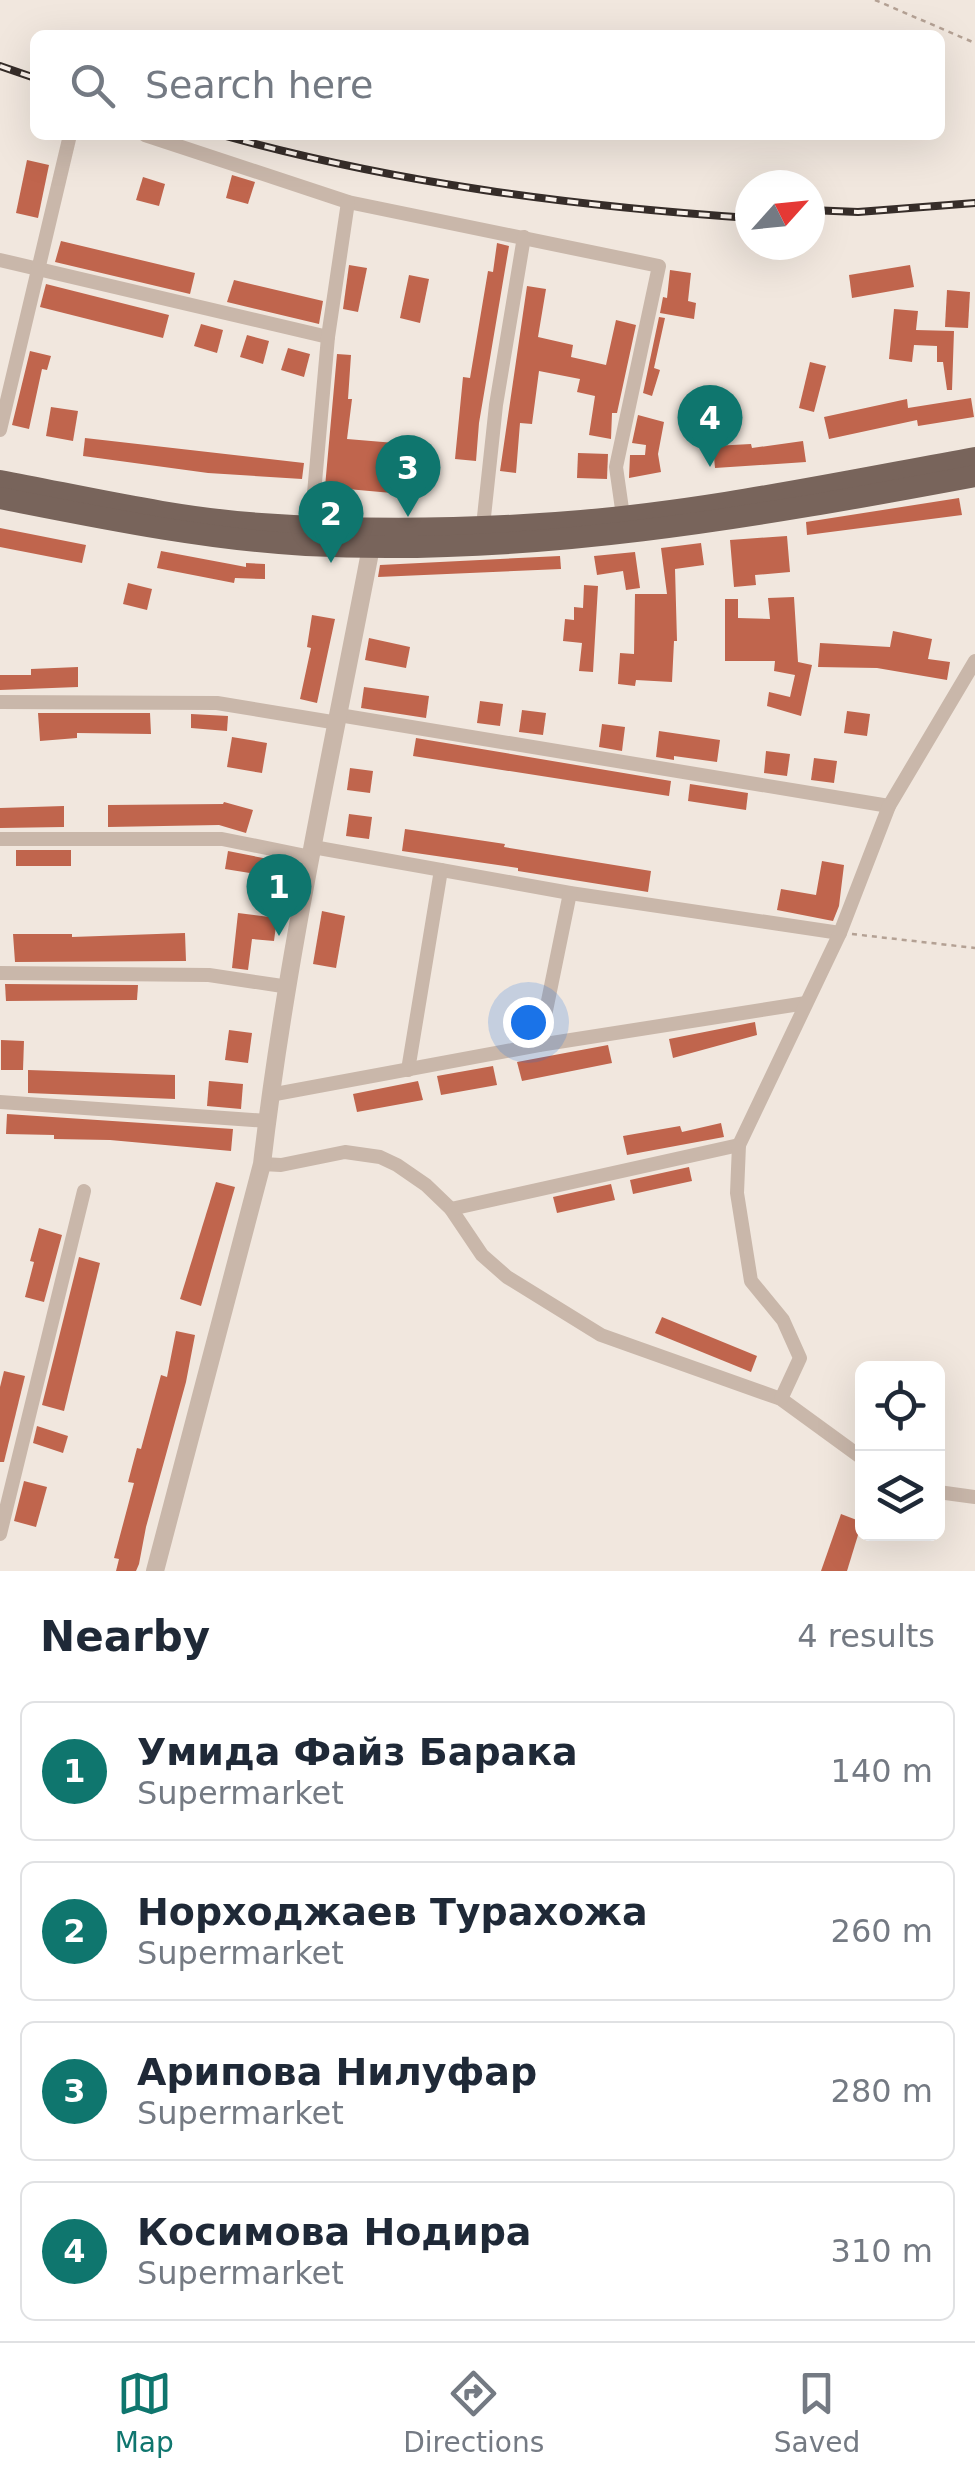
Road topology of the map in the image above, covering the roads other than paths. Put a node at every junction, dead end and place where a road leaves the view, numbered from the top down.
1 (69, 140) edge
2 (160, 140) edge
3 (348, 202) junction
4 (524, 237) junction
5 (0, 260) edge
6 (36, 270) junction
7 (328, 337) junction
8 (0, 430) edge
9 (975, 458) edge
10 (922, 476) junction
11 (975, 476) edge
12 (0, 481) edge
13 (0, 498) edge
14 (731, 509) junction
15 (622, 516) junction
16 (482, 526) junction
17 (311, 527) junction
18 (371, 546) junction
19 (975, 661) edge
20 (0, 702) edge
21 (338, 719) junction
22 (889, 806) junction
23 (0, 839) edge
24 (312, 852) junction
25 (441, 870) junction
26 (570, 892) junction
27 (840, 933) junction
28 (0, 973) edge
29 (288, 987) junction
30 (806, 1003) junction
31 (538, 1045) junction
32 (408, 1070) junction
33 (270, 1095) junction
34 (0, 1102) edge
35 (267, 1121) junction
36 (739, 1145) junction
37 (262, 1164) junction
38 (84, 1191) dead end
39 (452, 1209) junction
40 (780, 1399) junction
41 (855, 1453) edge
42 (945, 1493) edge
43 (975, 1498) edge
44 (0, 1534) edge
45 (155, 1571) edge

1 - 6 street
2 - 3 street
3 - 4 street
3 - 7 street
4 - 15 street
4 - 16 street
5 - 6 street
6 - 7 street
6 - 8 street
7 - 17 street
9 - 10 main road
10 - 11 main road
10 - 14 main road
12 - 17 main road
13 - 18 main road
14 - 15 main road
14 - 18 main road
15 - 16 main road
16 - 17 main road
18 - 21 street
19 - 22 street
20 - 21 street
21 - 22 street
21 - 24 street
22 - 27 street
23 - 24 street
24 - 25 street
24 - 29 street
25 - 26 street
25 - 32 street
26 - 27 street
26 - 31 street
27 - 30 street
28 - 29 street
29 - 33 street
30 - 31 street
30 - 36 street
31 - 32 street
32 - 33 street
33 - 35 street
34 - 35 street
35 - 37 street
36 - 39 street
36 - 40 street
37 - 39 street
37 - 45 street
38 - 44 street
39 - 40 street
40 - 41 street
42 - 43 street

